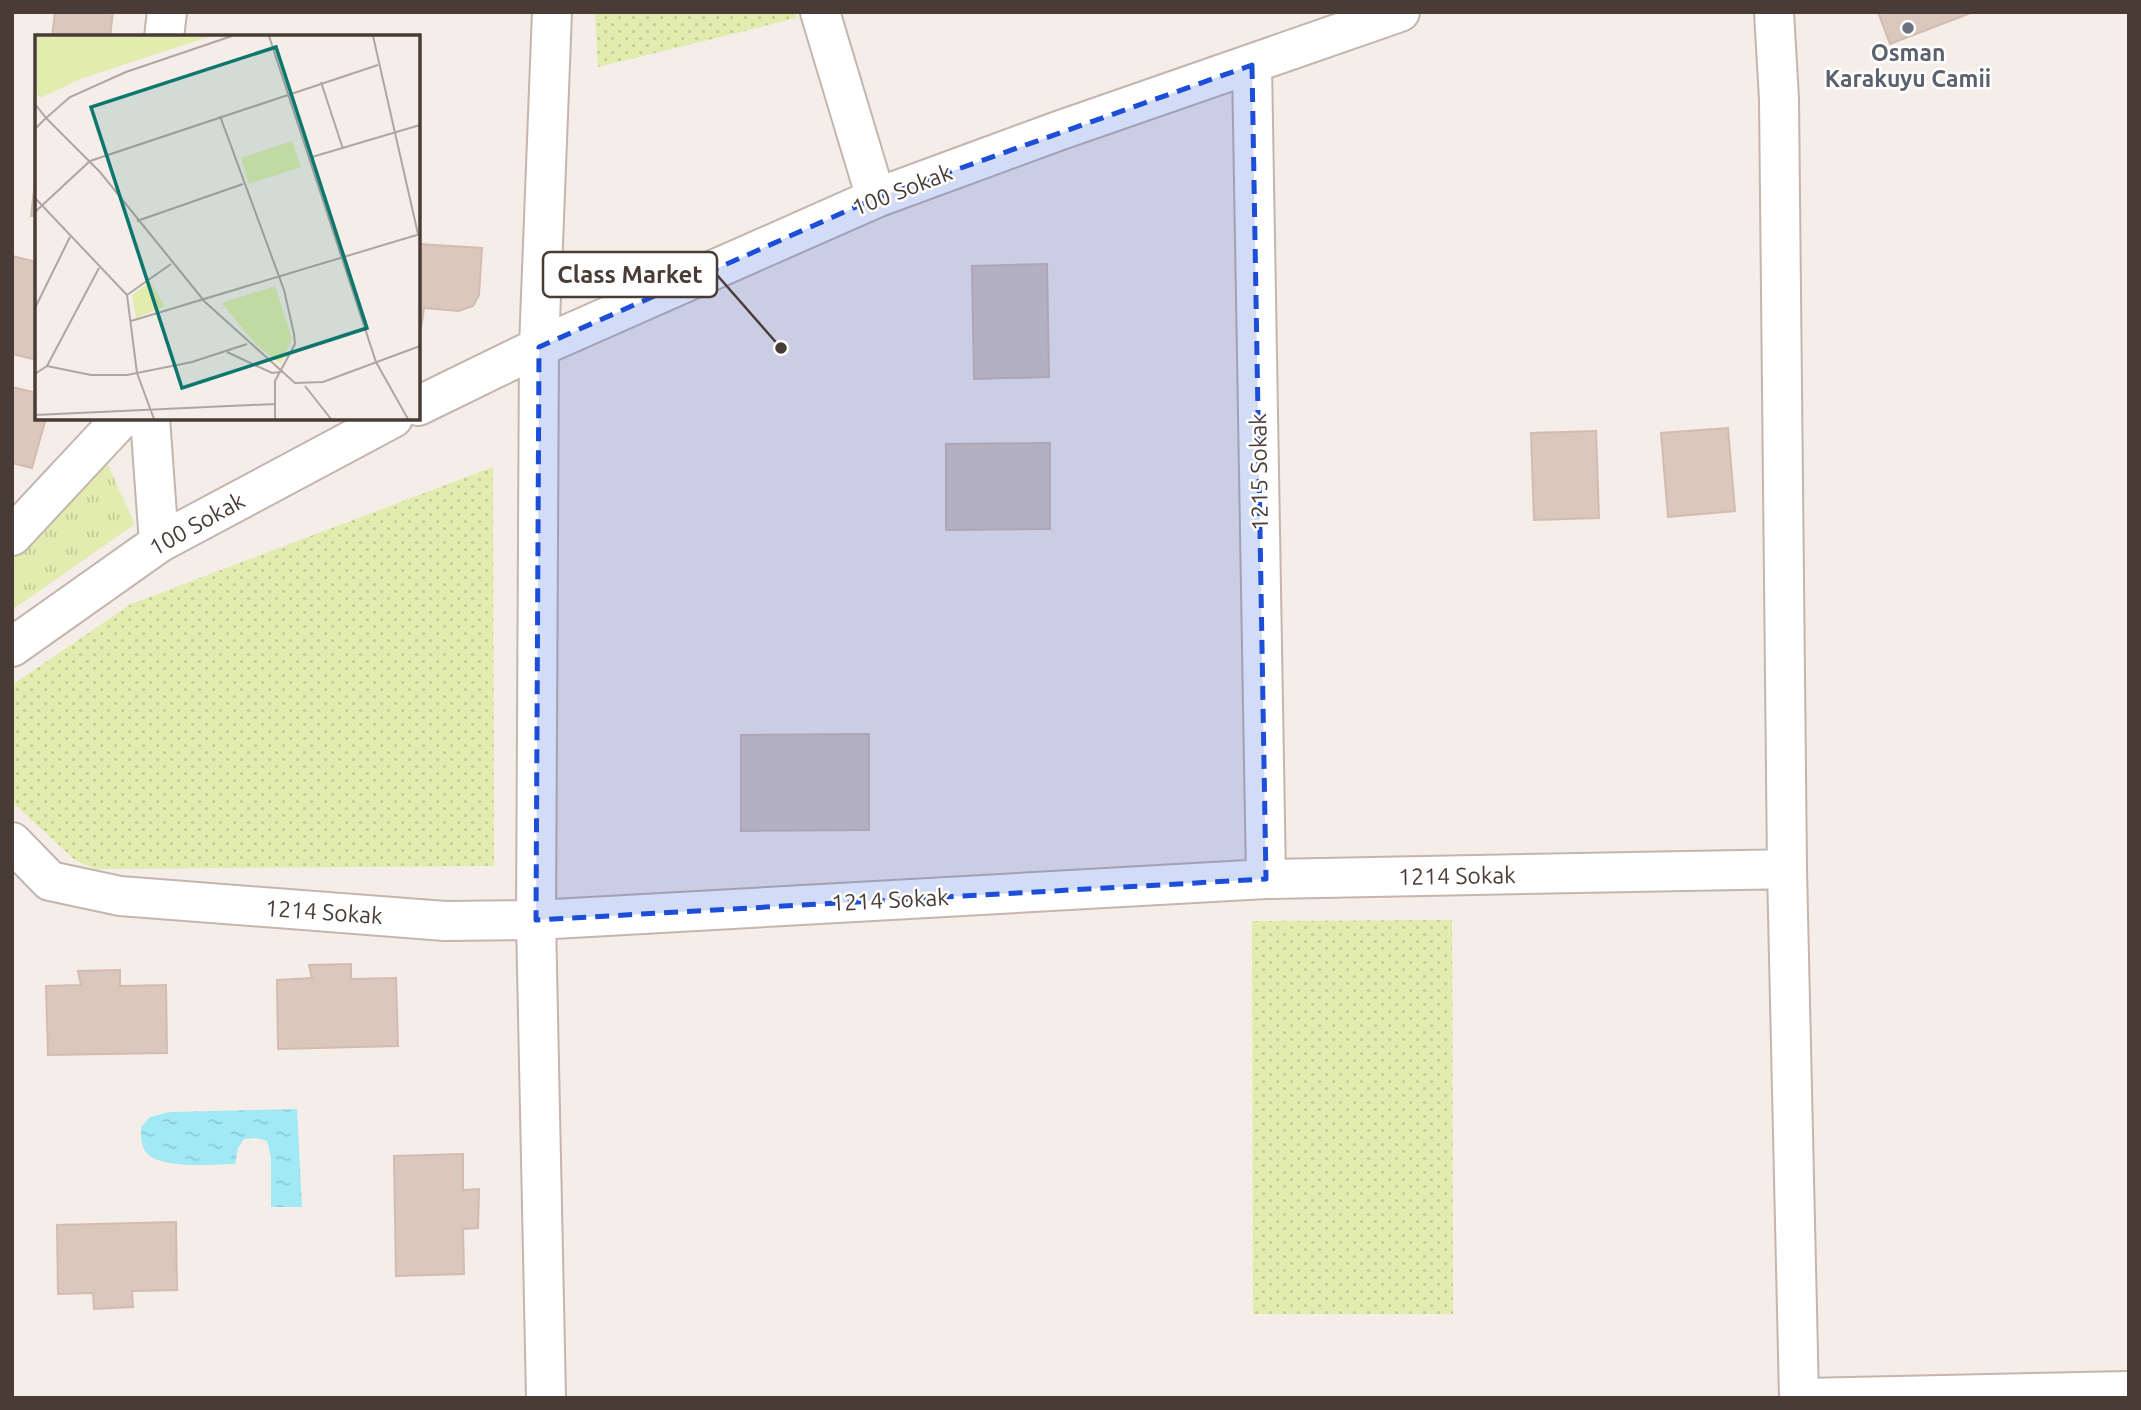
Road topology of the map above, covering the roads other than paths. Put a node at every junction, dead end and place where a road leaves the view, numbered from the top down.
1 (167, 12) edge
2 (552, 12) edge
3 (820, 12) edge
4 (1400, 12) edge
5 (1774, 12) edge
6 (164, 35) edge
7 (1252, 65) junction
8 (876, 198) junction
9 (539, 347) junction
10 (420, 405) edge
11 (120, 420) edge
12 (150, 420) edge
13 (389, 420) edge
14 (12, 536) edge
15 (159, 543) junction
16 (12, 646) edge
17 (12, 842) edge
18 (1787, 869) junction
19 (1266, 879) junction
20 (536, 920) junction
21 (2129, 1391) edge
22 (546, 1398) edge
23 (1801, 1398) edge

1 - 6 street
2 - 9 street
3 - 8 street
4 - 7 street, 100 Sokak
5 - 18 street
7 - 8 street, 100 Sokak
7 - 19 street, 1215 Sokak
8 - 9 street, 100 Sokak
9 - 10 street, 100 Sokak
9 - 20 street
11 - 14 street
12 - 15 street
13 - 15 street, 100 Sokak
15 - 16 street, 100 Sokak
17 - 20 street, 1214 Sokak
18 - 19 street, 1214 Sokak
18 - 23 street
19 - 20 street, 1214 Sokak
20 - 22 street
21 - 23 street

